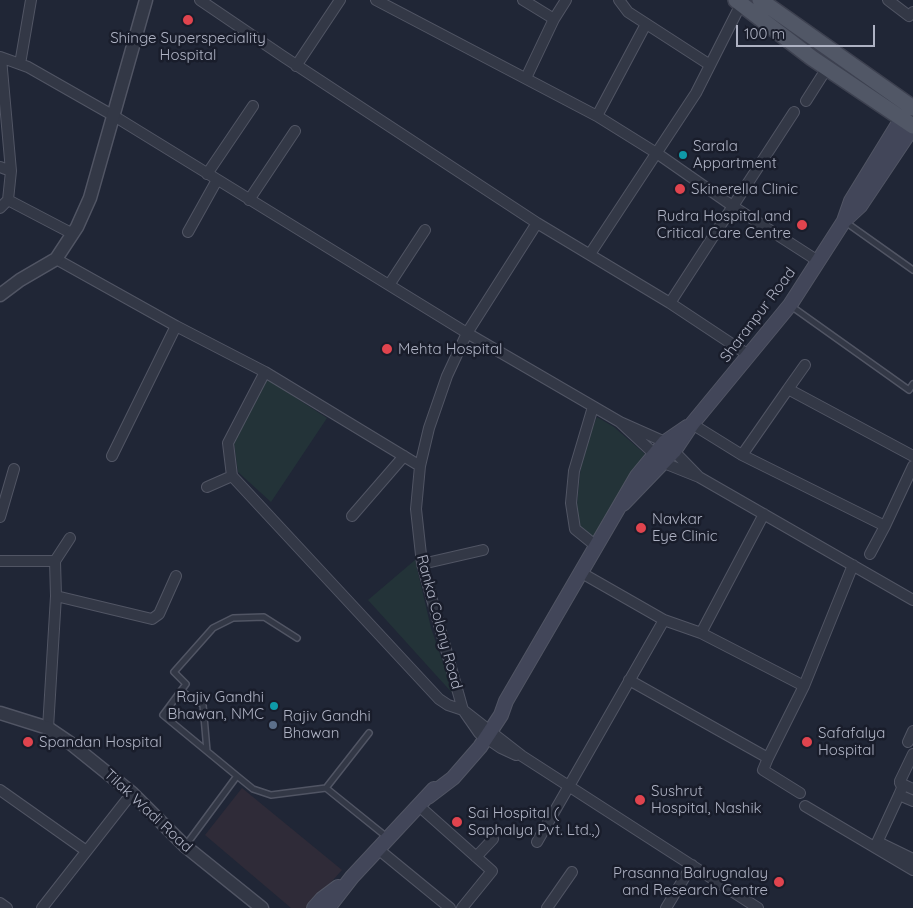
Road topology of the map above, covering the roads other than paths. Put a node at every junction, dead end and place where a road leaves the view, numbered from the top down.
1 (31, 0) edge
2 (146, 0) edge
3 (200, 0) edge
4 (340, 0) edge
5 (376, 0) edge
6 (523, 0) edge
7 (566, 0) edge
8 (619, 0) edge
9 (760, 0) edge
10 (888, 0) edge
11 (739, 2) edge
12 (913, 12) edge
13 (554, 19) junction
14 (646, 24) junction
15 (1, 57) edge
16 (20, 64) junction
17 (710, 65) junction
18 (296, 66) junction
19 (827, 68) junction
20 (526, 78) junction
21 (806, 102) dead end
22 (253, 106) dead end
23 (794, 112) dead end
24 (911, 115) edge
25 (114, 116) junction
26 (597, 116) junction
27 (295, 131) dead end
28 (658, 154) junction
29 (0, 167) edge
30 (10, 170) junction
31 (207, 174) junction
32 (217, 180) junction
33 (8, 200) junction
34 (249, 200) junction
35 (734, 207) junction
36 (0, 208) edge
37 (844, 221) junction
38 (538, 223) junction
39 (425, 230) dead end
40 (188, 232) dead end
41 (73, 234) junction
42 (590, 254) junction
43 (56, 258) junction
44 (818, 261) junction
45 (913, 270) edge
46 (389, 285) junction
47 (0, 295) edge
48 (670, 303) junction
49 (790, 305) junction
50 (176, 326) junction
51 (468, 333) junction
52 (750, 356) junction
53 (805, 365) dead end
54 (265, 372) junction
55 (913, 384) edge
56 (788, 388) junction
57 (593, 407) junction
58 (620, 422) junction
59 (692, 424) junction
60 (670, 446) junction
61 (742, 455) junction
62 (112, 456) dead end
63 (404, 456) junction
64 (913, 456) edge
65 (659, 459) junction
66 (420, 466) junction
67 (913, 466) edge
68 (14, 469) dead end
69 (232, 476) junction
70 (698, 477) junction
71 (207, 487) dead end
72 (764, 514) junction
73 (352, 516) dead end
74 (0, 517) edge
75 (885, 526) junction
76 (70, 538) dead end
77 (596, 546) junction
78 (483, 550) dead end
79 (870, 554) dead end
80 (0, 561) edge
81 (55, 561) junction
82 (422, 564) junction
83 (853, 565) junction
84 (580, 572) junction
85 (176, 576) dead end
86 (56, 596) junction
87 (913, 600) edge
88 (664, 620) junction
89 (701, 633) junction
90 (297, 638) dead end
91 (629, 680) junction
92 (804, 686) junction
93 (181, 691) junction
94 (462, 710) junction
95 (0, 713) edge
96 (48, 728) junction
97 (913, 731) edge
98 (485, 732) junction
99 (369, 733) dead end
100 (908, 742) dead end
101 (207, 751) junction
102 (913, 754) edge
103 (768, 758) junction
104 (237, 776) junction
105 (568, 784) junction
106 (900, 784) junction
107 (326, 788) junction
108 (913, 789) edge
109 (0, 790) edge
110 (132, 793) junction
111 (800, 793) dead end
112 (900, 795) junction
113 (424, 801) junction
114 (913, 801) edge
115 (805, 806) dead end
116 (388, 838) junction
117 (492, 839) dead end
118 (537, 842) dead end
119 (876, 844) junction
120 (185, 846) junction
121 (378, 849) junction
122 (85, 850) junction
123 (890, 852) junction
124 (476, 857) junction
125 (913, 859) edge
126 (692, 865) junction
127 (913, 870) edge
128 (572, 872) dead end
129 (352, 877) junction
130 (0, 903) edge
131 (755, 907) edge
132 (7, 908) edge
133 (42, 908) edge
134 (262, 908) edge
135 (314, 908) edge
136 (328, 908) edge
137 (450, 908) edge
138 (462, 908) edge
139 (547, 908) edge
140 (666, 908) edge

1 - 16 street
2 - 25 street
3 - 18 street
4 - 18 street
5 - 20 street
6 - 13 street
7 - 13 street
8 - 14 street
9 - 24 main road
10 - 12 street
11 - 17 street
11 - 19 main road
13 - 20 street
14 - 17 street
14 - 26 street
15 - 16 street
15 - 30 street
16 - 25 street
17 - 28 street
18 - 38 street
19 - 21 street
19 - 24 main road
20 - 26 street
22 - 31 street
23 - 35 street
24 - 37 main road, Sharanpur Road
25 - 31 street
25 - 41 street
26 - 28 street
27 - 34 street
28 - 35 street
28 - 42 street
29 - 30 street
30 - 33 street
31 - 32 street
32 - 34 street
32 - 40 street
33 - 36 street
33 - 41 street
34 - 46 street
35 - 44 street
35 - 48 street
37 - 44 main road, Sharanpur Road
37 - 45 lane
38 - 42 street
38 - 51 street, Ranka Colony Road
39 - 46 street
41 - 43 street
42 - 48 street
43 - 47 street
43 - 50 street
44 - 49 main road, Sharanpur Road
46 - 51 street
48 - 52 street
49 - 52 main road, Sharanpur Road
49 - 55 lane
50 - 54 street
50 - 62 street
51 - 57 street
51 - 66 street, Ranka Colony Road
52 - 59 main road, Sharanpur Road
53 - 56 street
54 - 63 street
54 - 69 street
56 - 61 street
56 - 64 street
57 - 58 street
57 - 77 street
58 - 60 street
58 - 65 street
59 - 60 main road, Sharanpur Road
59 - 61 street
60 - 65 main road, Sharanpur Road
60 - 70 street
61 - 75 street
63 - 66 street
63 - 73 street
65 - 70 street
65 - 77 main road, Sharanpur Road
66 - 82 street, Ranka Colony Road
67 - 75 street
68 - 74 street
69 - 71 street
69 - 94 street
70 - 72 street
72 - 83 street
72 - 89 street
75 - 79 street
76 - 81 street
77 - 84 main road, Sharanpur Road
78 - 82 street
80 - 81 street
81 - 86 street
82 - 94 street, Ranka Colony Road
83 - 87 street
83 - 92 street
84 - 88 street
84 - 98 main road, Sharanpur Road
85 - 86 street
86 - 96 street
88 - 89 street
88 - 91 street
89 - 92 street
90 - 93 lane
91 - 103 street
91 - 105 street
92 - 103 street
93 - 101 lane
93 - 101 lane
94 - 98 street, Ranka Colony Road
95 - 96 street, Tilak Wadi Road
96 - 110 street, Tilak Wadi Road
97 - 100 street
98 - 105 street, Ranka Colony Road
98 - 113 main road, Sharanpur Road
99 - 107 lane
101 - 104 lane
102 - 106 street
103 - 111 street
104 - 107 lane
104 - 120 lane
105 - 118 street
105 - 126 street, Ranka Colony Road
106 - 108 street
106 - 112 street
107 - 116 lane
109 - 122 street
110 - 120 street, Tilak Wadi Road
110 - 122 street
112 - 114 street
112 - 119 street
113 - 116 main road, Sharanpur Road
113 - 124 street
115 - 119 street
116 - 121 main road, Sharanpur Road
117 - 124 street
119 - 123 street
120 - 134 street, Tilak Wadi Road
121 - 129 main road, Sharanpur Road
121 - 137 street
122 - 133 street
123 - 125 street
123 - 127 street
124 - 138 street
126 - 131 street, Ranka Colony Road
126 - 140 street
128 - 139 street
129 - 135 main road, Sharanpur Road
129 - 136 main road, Sharanpur Road
130 - 132 street

